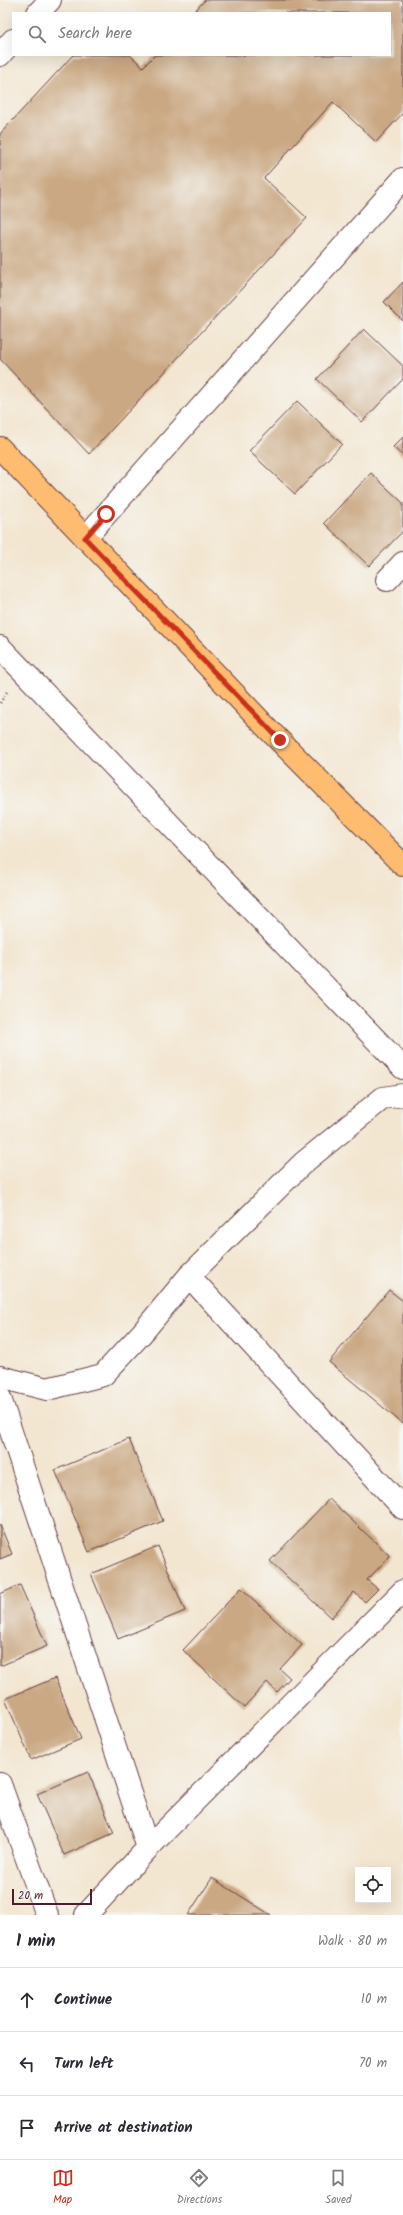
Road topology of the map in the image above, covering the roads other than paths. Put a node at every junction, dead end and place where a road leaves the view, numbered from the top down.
1 (50, 0) edge
2 (39, 12) edge
3 (12, 41) edge
4 (0, 55) edge
5 (403, 179) edge
6 (0, 448) edge
7 (85, 538) junction
8 (403, 563) edge
9 (387, 580) dead end
10 (0, 647) edge
11 (403, 865) edge
12 (403, 1068) edge
13 (403, 1095) edge
14 (189, 1276) junction
15 (0, 1377) edge
16 (0, 1398) edge
17 (403, 1508) edge
18 (403, 1591) edge
19 (0, 1784) edge
20 (148, 1848) junction
21 (47, 1915) edge
22 (86, 1915) edge

1 - 2 street
3 - 4 street
5 - 7 street
6 - 7 main road
7 - 11 main road
8 - 9 street
10 - 12 street
13 - 14 street
14 - 15 street
14 - 17 street
16 - 20 street
18 - 20 street
19 - 21 street
20 - 22 street

